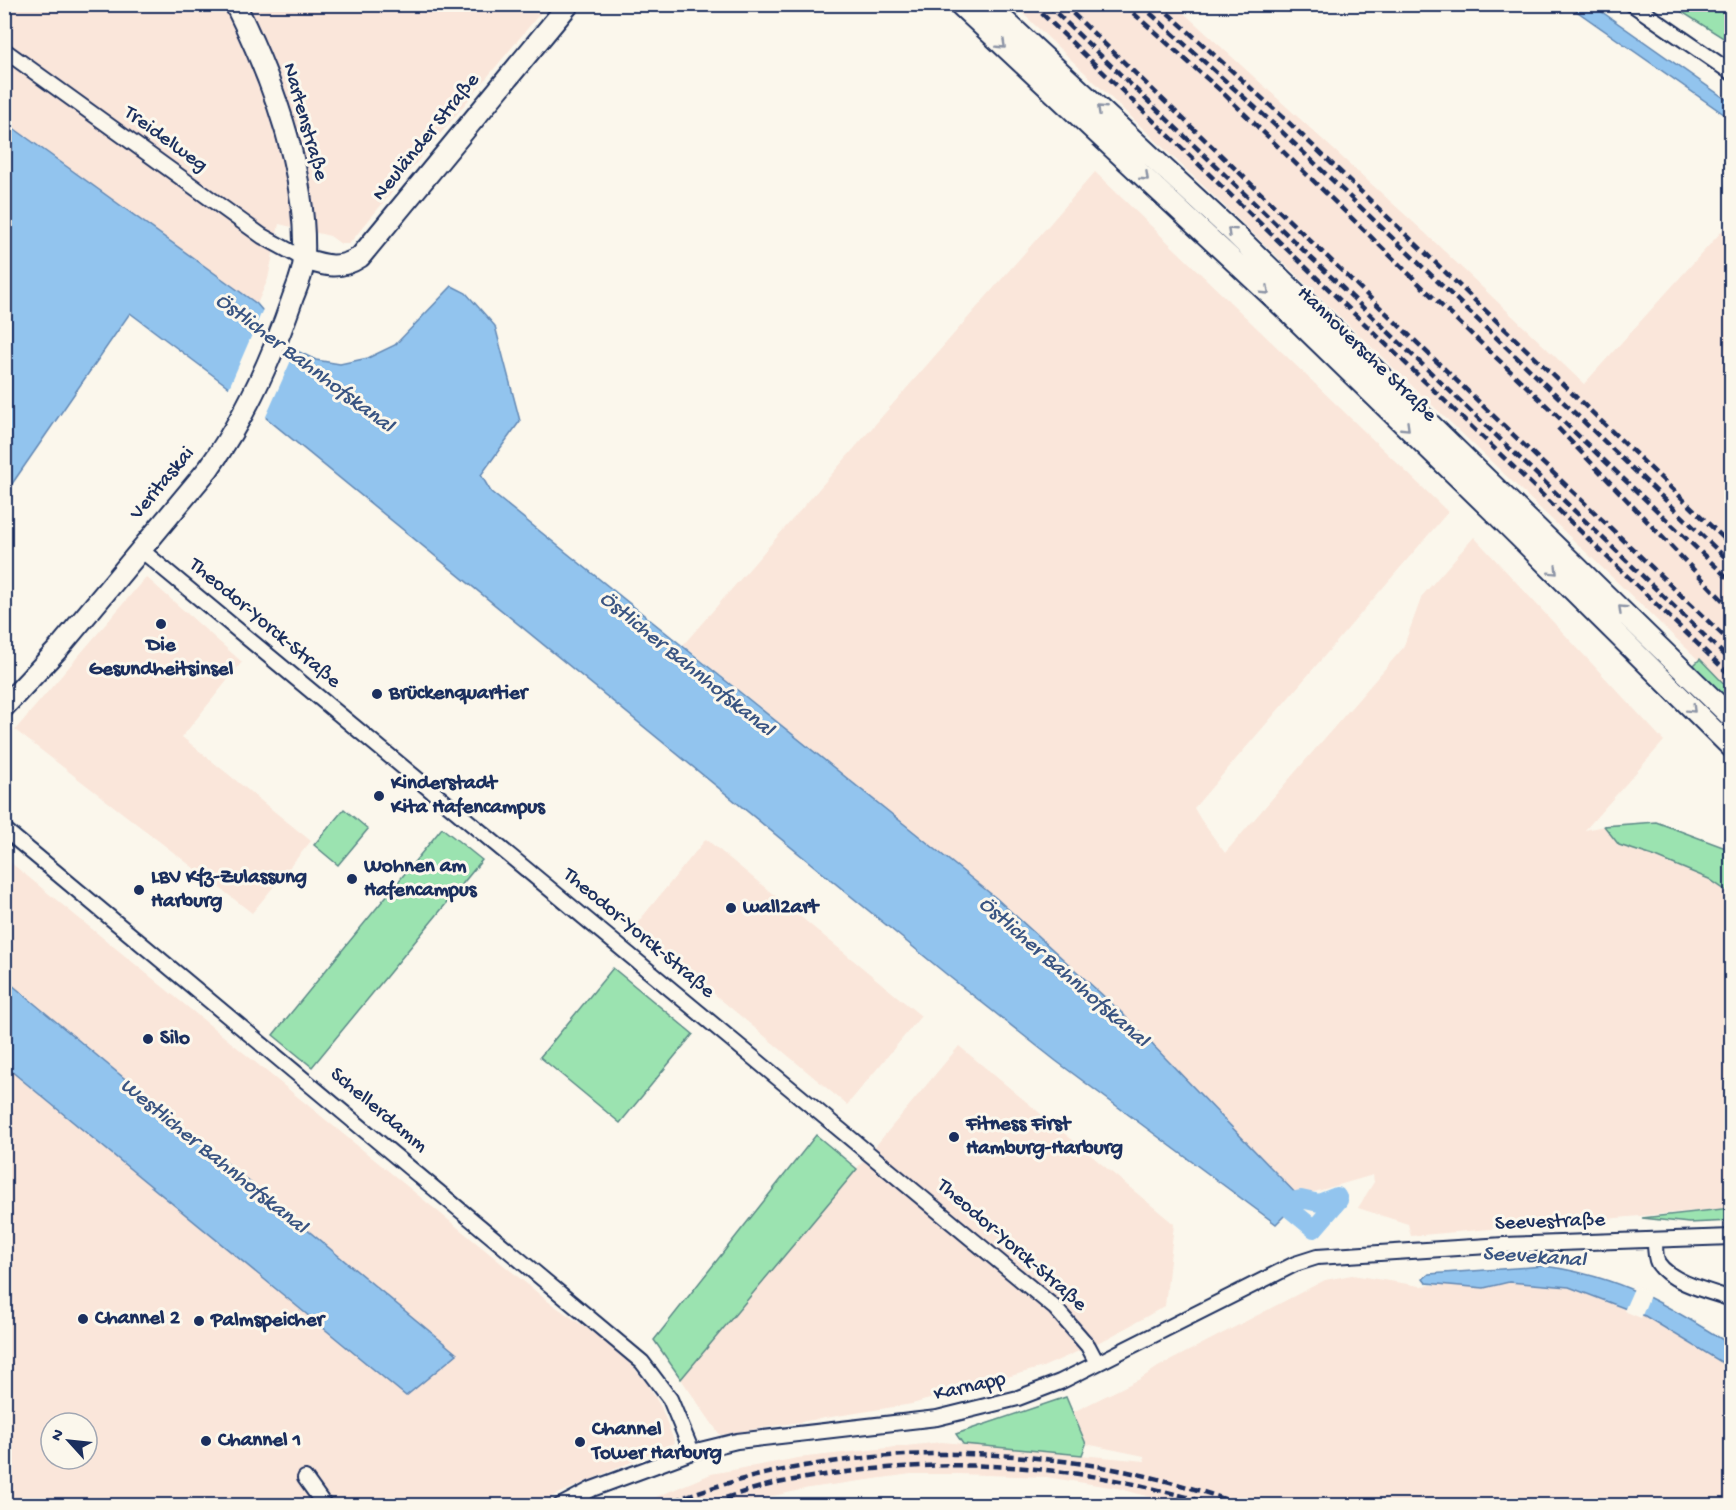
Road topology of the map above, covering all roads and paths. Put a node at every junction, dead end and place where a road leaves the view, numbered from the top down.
1 (235, 4) edge
2 (569, 4) edge
3 (959, 4) edge
4 (987, 4) edge
5 (1632, 4) edge
6 (4, 50) edge
7 (1731, 73) edge
8 (304, 259) junction
9 (140, 549) junction
10 (4, 707) edge
11 (1731, 718) edge
12 (1731, 748) edge
13 (4, 829) edge
14 (1731, 1237) edge
15 (1655, 1240) junction
16 (1370, 1253) joint
17 (1731, 1299) edge
18 (1097, 1363) junction
19 (692, 1452) junction
20 (305, 1478) dead end
21 (325, 1506) edge
22 (560, 1506) edge

1 - 8 main road, Nartenstraße
2 - 8 main road, Neuländer Straße
3 -> 12 main road, Hannoversche Straße
11 -> 4 main road, Hannoversche Straße
5 - 7 street
6 - 8 street, Treidelweg
8 - 9 main road, Veritaskai
9 - 10 main road, Veritaskai
9 - 18 street, Theodor-Yorck-Straße
13 - 19 street, Schellerdamm
14 - 15 street, Seevestraße
15 - 16 street, Seevestraße
15 - 17 street
16 - 18 street, Karnapp
18 - 19 street, Karnapp
19 - 22 street, Karnapp
20 - 21 street

